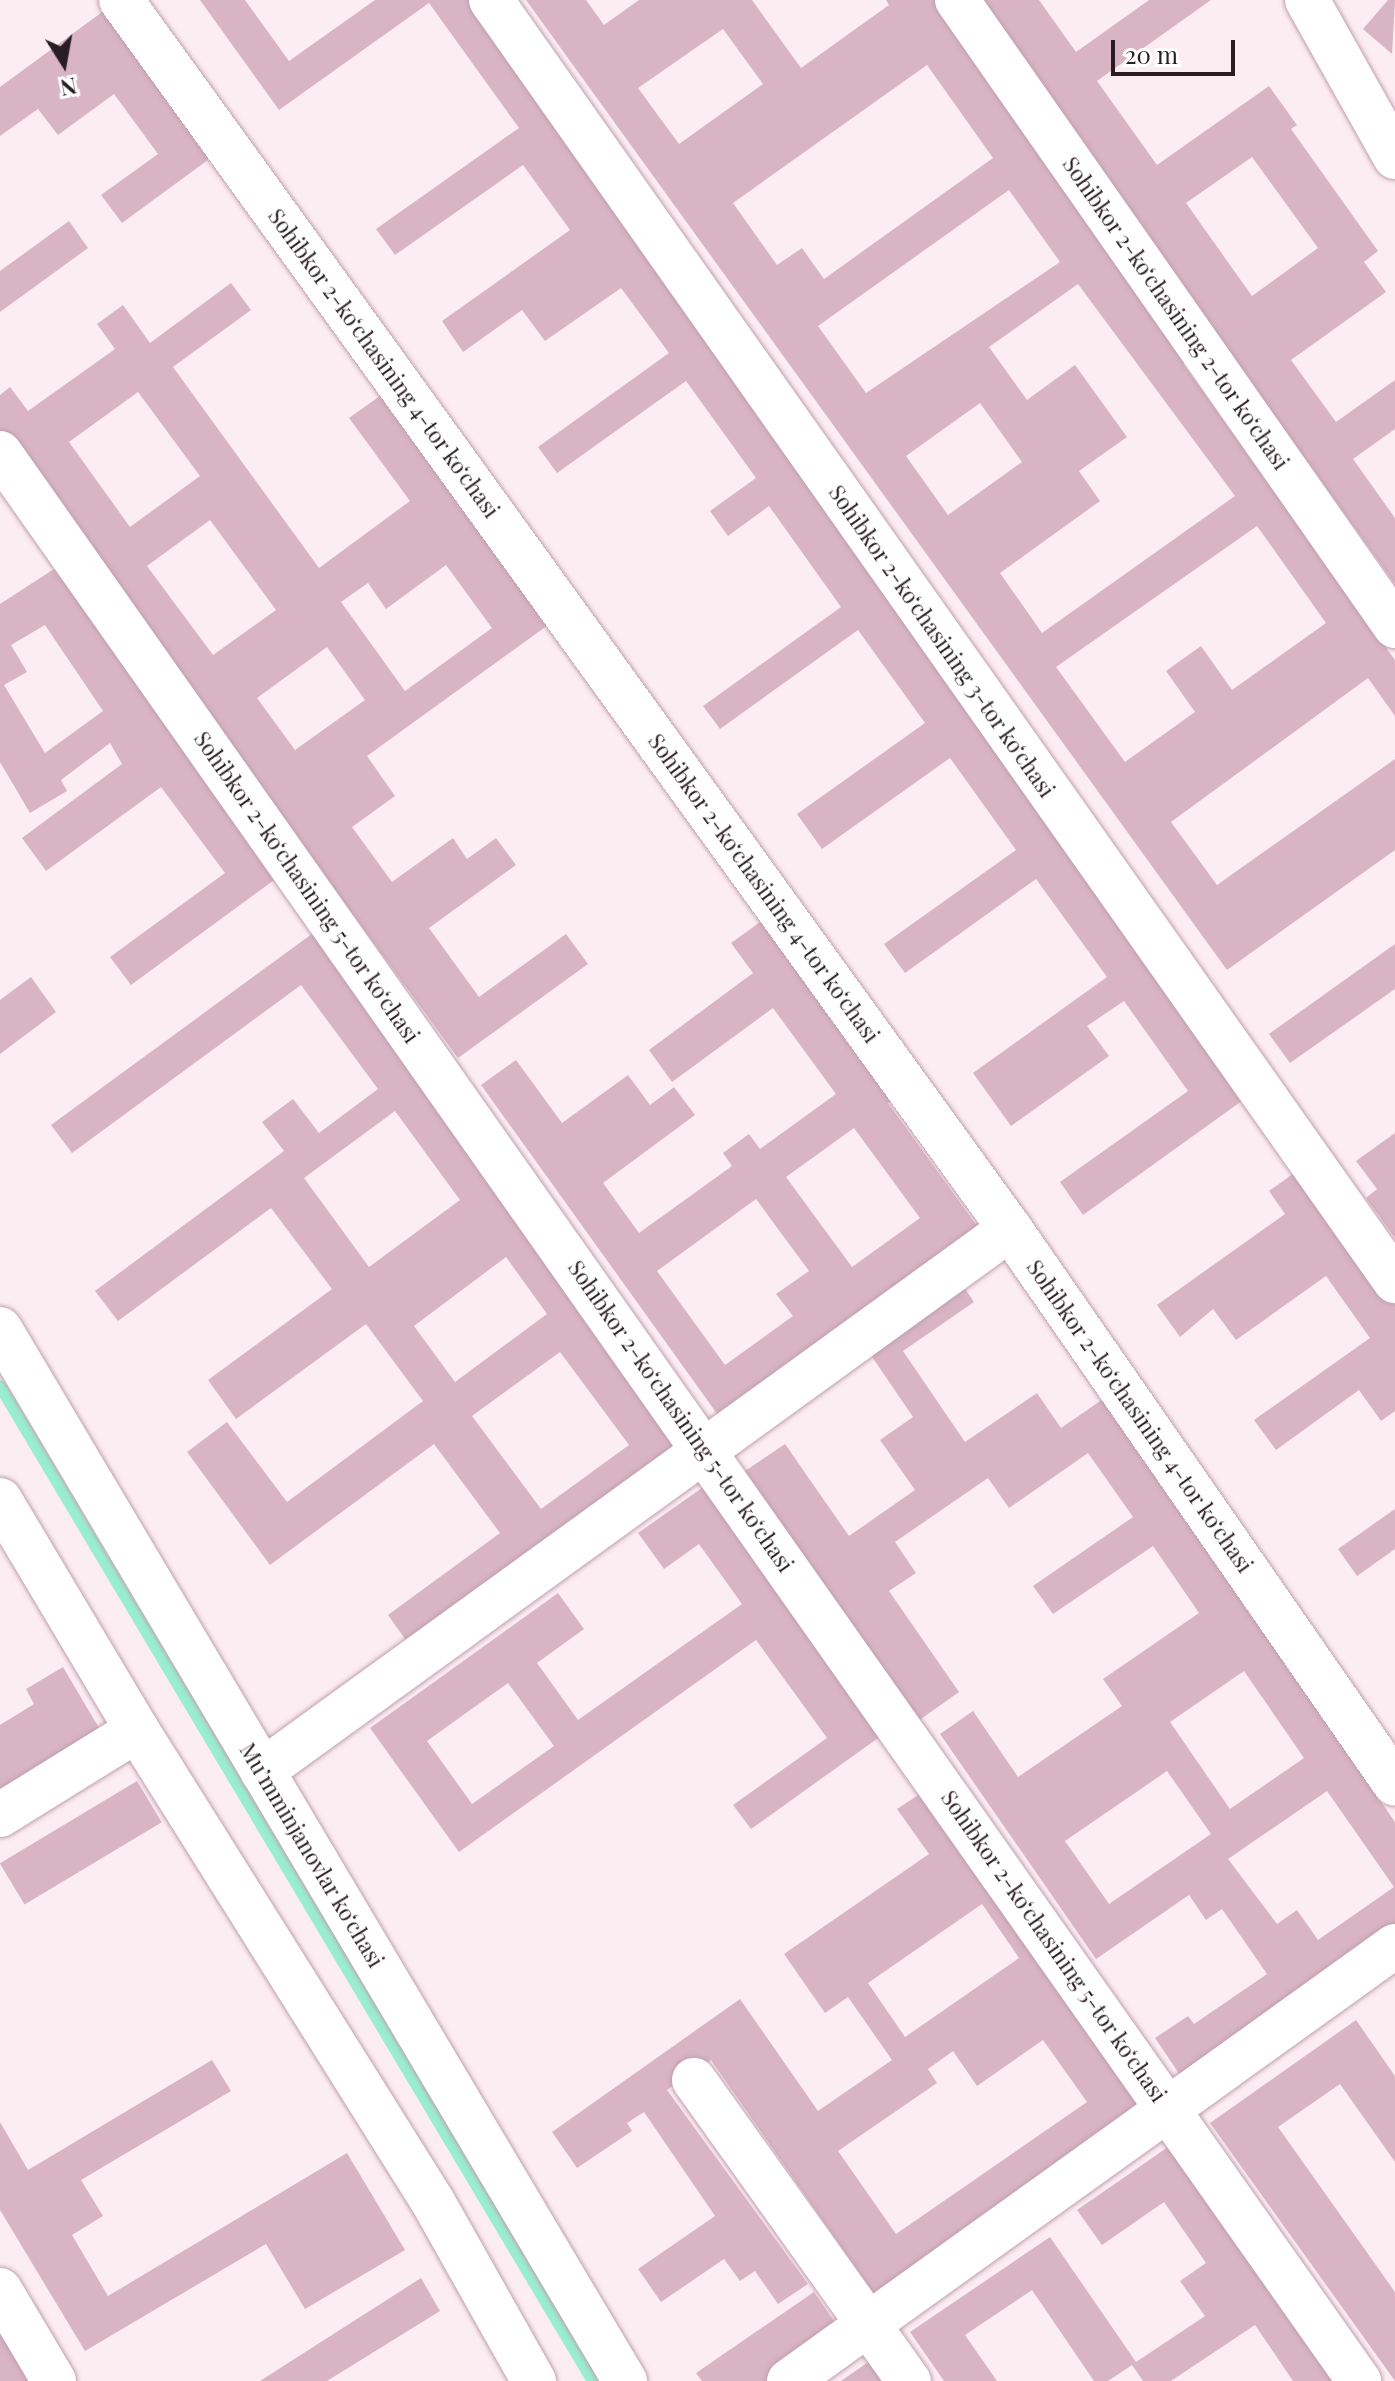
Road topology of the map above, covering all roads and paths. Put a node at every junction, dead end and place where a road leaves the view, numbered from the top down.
1 (121, 0) edge
2 (491, 0) edge
3 (957, 0) edge
4 (1307, 0) edge
5 (1395, 157) edge
6 (0, 453) edge
7 (1395, 626) edge
8 (1010, 1229) junction
9 (1395, 1281) edge
10 (0, 1329) edge
11 (704, 1447) junction
12 (0, 1500) edge
13 (137, 1730) junction
14 (262, 1771) junction
15 (1395, 1784) edge
16 (0, 1815) edge
17 (1395, 1946) edge
18 (694, 2080) dead end
19 (1166, 2106) junction
20 (0, 2290) edge
21 (868, 2322) junction
22 (54, 2381) edge
23 (534, 2381) edge
24 (625, 2381) edge
25 (789, 2381) edge
26 (909, 2381) edge
27 (1359, 2381) edge

1 - 8 street, Sohibkor 2-ko‘chasining 4-tor ko‘chasi
2 - 9 street, Sohibkor 2-ko‘chasining 3-tor ko‘chasi
3 - 7 street, Sohibkor 2-ko‘chasining 2-tor ko‘chasi
4 - 5 street
6 - 11 street, Sohibkor 2-ko‘chasining 5-tor ko‘chasi
8 - 11 street
8 - 15 street, Sohibkor 2-ko‘chasining 4-tor ko‘chasi
10 - 14 street, Mu’mminjanovlar ko‘chasi
11 - 14 street
11 - 19 street, Sohibkor 2-ko‘chasining 5-tor ko‘chasi
12 - 13 street
13 - 16 street
13 - 23 street
14 - 24 street, Mu’mminjanovlar ko‘chasi
17 - 19 street
18 - 21 street
19 - 21 street
19 - 27 street, Sohibkor 2-ko‘chasining 5-tor ko‘chasi
20 - 22 street
21 - 25 street
21 - 26 street

